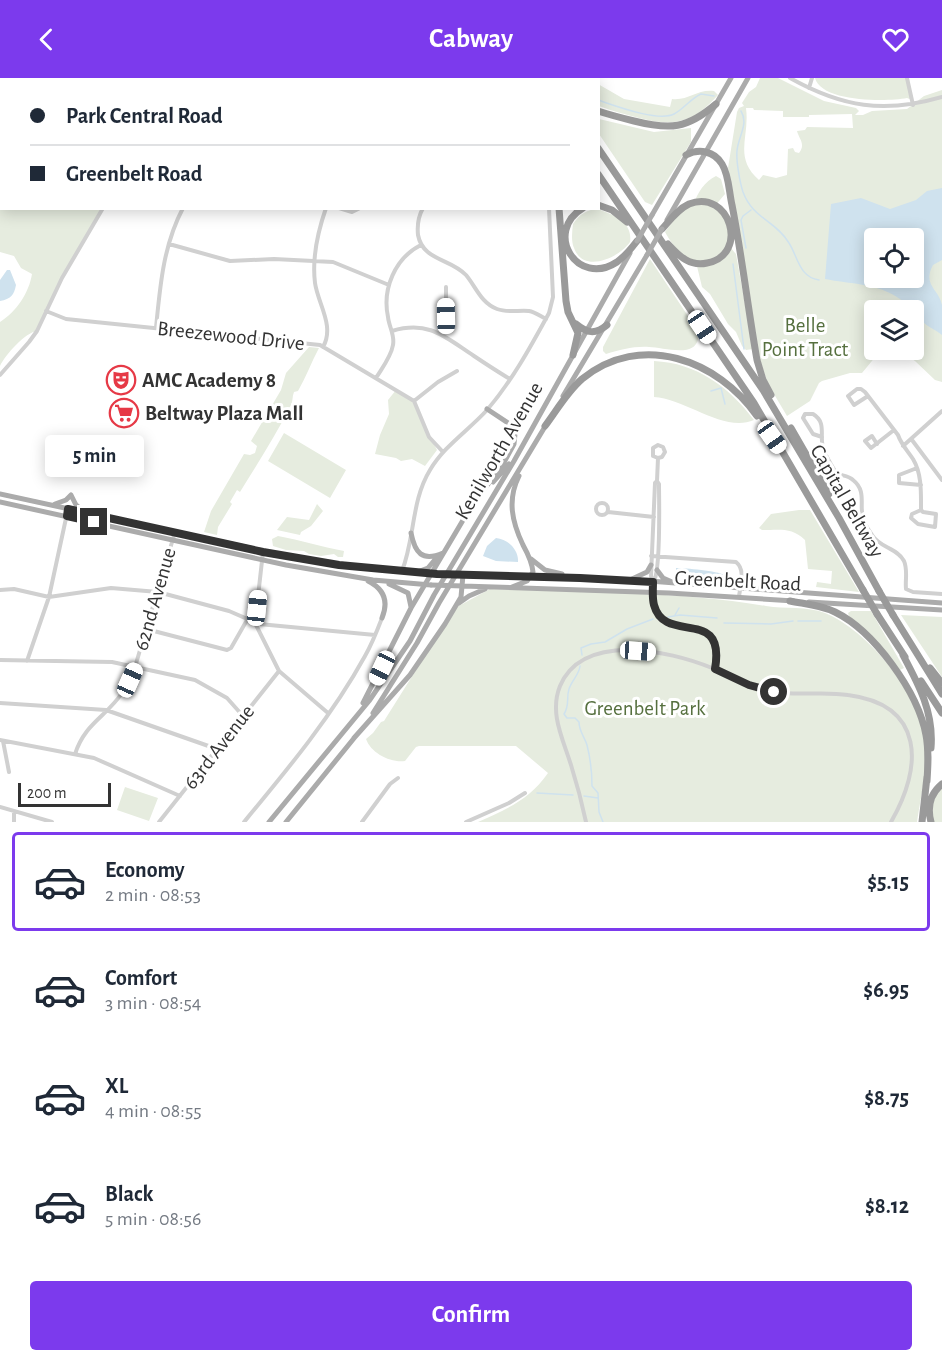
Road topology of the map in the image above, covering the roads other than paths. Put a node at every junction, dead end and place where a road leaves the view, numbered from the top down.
1 (731, 78) edge
2 (750, 78) edge
3 (790, 78) edge
4 (812, 78) edge
5 (907, 78) edge
6 (809, 88) junction
7 (942, 97) edge
8 (716, 104) junction
9 (913, 105) junction
10 (600, 112) edge
11 (600, 151) edge
12 (706, 151) junction
13 (686, 155) junction
14 (600, 177) edge
15 (600, 207) edge
16 (102, 210) edge
17 (182, 210) edge
18 (325, 210) edge
19 (422, 210) edge
20 (549, 210) edge
21 (558, 210) edge
22 (581, 210) edge
23 (641, 210) junction
24 (662, 229) junction
25 (636, 231) junction
26 (637, 242) junction
27 (169, 244) junction
28 (421, 245) junction
29 (315, 261) junction
30 (389, 285) junction
31 (446, 287) dead end
32 (46, 311) junction
33 (546, 319) junction
34 (572, 320) junction
35 (607, 325) junction
36 (156, 328) junction
37 (392, 331) junction
38 (585, 331) junction
39 (441, 333) junction
40 (324, 347) junction
41 (573, 355) junction
42 (457, 371) dead end
43 (0, 375) edge
44 (376, 378) junction
45 (510, 379) junction
46 (868, 396) junction
47 (414, 402) junction
48 (488, 409) junction
49 (942, 411) edge
50 (545, 426) junction
51 (894, 430) junction
52 (822, 436) junction
53 (912, 440) junction
54 (877, 444) junction
55 (523, 445) junction
56 (903, 446) junction
57 (443, 452) junction
58 (658, 458) dead end
59 (525, 460) junction
60 (917, 468) junction
61 (799, 477) junction
62 (942, 480) edge
63 (921, 485) junction
64 (0, 494) edge
65 (0, 502) edge
66 (50, 505) junction
67 (68, 509) junction
68 (921, 510) junction
69 (86, 512) junction
70 (608, 512) dead end
71 (67, 516) junction
72 (466, 516) junction
73 (656, 517) junction
74 (839, 518) junction
75 (175, 531) junction
76 (411, 533) junction
77 (173, 539) junction
78 (263, 552) junction
79 (442, 554) junction
80 (651, 556) junction
81 (657, 556) junction
82 (530, 558) junction
83 (262, 560) junction
84 (651, 565) junction
85 (657, 570) junction
86 (402, 571) junction
87 (416, 572) junction
88 (434, 574) junction
89 (466, 575) junction
90 (531, 576) junction
91 (357, 578) junction
92 (580, 578) junction
93 (630, 580) junction
94 (385, 582) junction
95 (653, 582) junction
96 (673, 583) junction
97 (428, 585) junction
98 (463, 586) junction
99 (491, 588) junction
100 (509, 588) junction
101 (740, 589) junction
102 (0, 590) edge
103 (158, 592) junction
104 (653, 593) junction
105 (942, 594) edge
106 (49, 597) junction
107 (739, 597) junction
108 (790, 601) junction
109 (942, 603) edge
110 (458, 604) junction
111 (411, 608) junction
112 (942, 610) edge
113 (382, 618) joint
114 (248, 620) junction
115 (255, 623) junction
116 (146, 629) junction
117 (901, 629) junction
118 (375, 635) junction
119 (903, 655) junction
120 (0, 660) edge
121 (27, 661) junction
122 (135, 667) junction
123 (715, 669) junction
124 (279, 671) junction
125 (942, 683) edge
126 (942, 694) edge
127 (0, 703) edge
128 (106, 710) junction
129 (328, 713) junction
130 (942, 713) edge
131 (243, 717) junction
132 (354, 719) junction
133 (354, 738) junction
134 (1, 741) edge
135 (218, 749) junction
136 (75, 754) junction
137 (9, 772) dead end
138 (398, 778) dead end
139 (927, 781) junction
140 (942, 784) edge
141 (525, 793) dead end
142 (180, 796) junction
143 (0, 807) edge
144 (14, 811) junction
145 (14, 822) edge
146 (52, 822) edge
147 (159, 822) edge
148 (244, 822) edge
149 (268, 822) edge
150 (286, 822) edge
151 (363, 822) edge
152 (466, 822) edge
153 (586, 822) edge
154 (891, 822) edge
155 (922, 822) edge
156 (931, 822) edge

1 - 8 main road, Kenilworth Avenue
2 - 12 main road, Kenilworth Avenue
3 - 6 street
4 - 6 street
5 - 9 street
6 - 9 street
7 - 9 street
8 - 10 highway
8 - 13 main road, Kenilworth Avenue
11 - 23 highway, Capital Beltway
12 - 13 highway
12 - 24 main road, Kenilworth Avenue
12 - 74 highway
13 - 26 main road, Kenilworth Avenue, bridge
14 - 25 highway, Capital Beltway
15 - 25 highway
16 - 32 street
17 - 27 street
18 - 29 street
19 - 28 street
20 - 33 street
21 - 34 highway
22 - 26 highway
23 - 24 highway
23 - 74 highway, Capital Beltway
24 - 35 main road, Kenilworth Avenue, bridge
25 - 61 highway, Capital Beltway
26 - 38 main road, Kenilworth Avenue
27 - 29 street
27 - 36 street
28 - 30 street
28 - 33 street
29 - 30 street
29 - 40 street
30 - 37 street
31 - 39 street
32 - 36 street, Breezewood Drive
32 - 43 street
33 - 45 street
34 - 38 highway
34 - 41 highway
35 - 38 highway
35 - 50 main road, Kenilworth Avenue
36 - 40 street, Breezewood Drive
37 - 39 street
37 - 44 street
38 - 41 main road, Kenilworth Avenue
39 - 45 street
40 - 44 street, Breezewood Drive
41 - 55 main road, Kenilworth Avenue
42 - 47 street
44 - 47 street, Breezewood Drive
45 - 48 street
46 - 46 street
46 - 51 street
47 - 57 street
48 - 57 street
48 - 72 main road
49 - 53 street
50 - 59 main road, Kenilworth Avenue
50 - 61 highway
51 - 54 street
51 - 56 street
52 - 52 street
52 - 105 street
53 - 56 street
53 - 62 street
54 - 54 street
55 - 72 main road
55 - 132 main road, Kenilworth Avenue
56 - 60 street
57 - 76 street
58 - 73 street
59 - 82 main road
59 - 133 main road, Kenilworth Avenue
60 - 63 street
60 - 63 street
61 - 119 highway, Capital Beltway, bridge
63 - 68 street
64 - 66 main road, Greenbelt Road
65 - 71 main road, Greenbelt Road
66 - 67 main road, Greenbelt Road
66 - 69 main road
67 - 69 main road, Greenbelt Road
67 - 71 street
68 - 68 street
69 - 75 main road, Greenbelt Road
70 - 73 street
71 - 77 main road, Greenbelt Road
71 - 106 street
72 - 79 main road
73 - 80 street
73 - 81 street
74 - 117 highway, Capital Beltway, bridge
75 - 77 street, 62nd Avenue
75 - 78 main road, Greenbelt Road
76 - 79 main road
76 - 86 street
77 - 83 main road, Greenbelt Road
77 - 103 street, 62nd Avenue
78 - 83 street
78 - 86 main road, Greenbelt Road
79 - 87 main road
79 - 88 main road
80 - 81 street
80 - 84 street
81 - 85 street
81 - 101 street
82 - 90 main road
82 - 92 main road
83 - 91 main road, Greenbelt Road
83 - 115 street
84 - 93 main road
84 - 95 street
85 - 95 street
85 - 96 main road
86 - 87 main road, Greenbelt Road
87 - 88 main road, Greenbelt Road
88 - 89 main road, Greenbelt Road, bridge
88 - 97 main road
89 - 90 main road, Greenbelt Road
89 - 98 main road, bridge
90 - 92 main road, Greenbelt Road
90 - 100 main road
91 - 94 main road, Greenbelt Road
91 - 113 main road
92 - 93 main road, Greenbelt Road
93 - 95 main road, Greenbelt Road
94 - 97 main road, Greenbelt Road
94 - 111 main road
95 - 96 main road, Greenbelt Road
95 - 104 street
96 - 101 main road, Greenbelt Road
97 - 98 main road, Greenbelt Road, bridge
97 - 111 main road
98 - 99 main road, Greenbelt Road
98 - 110 main road
99 - 100 main road, Greenbelt Road
99 - 110 main road
100 - 104 main road, Greenbelt Road
101 - 107 street
101 - 109 main road, Greenbelt Road
102 - 106 street
103 - 106 street
103 - 114 street
103 - 116 street, 62nd Avenue
104 - 107 main road, Greenbelt Road
104 - 123 street
106 - 121 street
107 - 108 main road, Greenbelt Road
108 - 112 main road, Greenbelt Road
108 - 139 highway
110 - 133 main road
111 - 132 main road
113 - 118 street
114 - 115 street
114 - 116 street
115 - 118 street
115 - 124 street
116 - 122 street, 62nd Avenue
117 - 125 highway
117 - 126 highway, Capital Beltway
118 - 129 street
119 - 130 highway, Capital Beltway
119 - 139 highway
120 - 121 street
121 - 122 street
122 - 128 street, 62nd Avenue
122 - 131 street
123 - 153 street
123 - 154 street
124 - 129 street
124 - 131 street, 63rd Avenue
127 - 128 street
128 - 135 street
128 - 136 street, 62nd Avenue
129 - 148 street
131 - 135 street, 63rd Avenue
132 - 149 main road, Kenilworth Avenue
133 - 150 main road, Kenilworth Avenue
134 - 136 street
134 - 137 street
135 - 142 street, 63rd Avenue
136 - 142 street
138 - 151 street
139 - 155 highway
140 - 156 highway
141 - 152 street
142 - 147 street, 63rd Avenue
143 - 144 street
144 - 145 street
144 - 146 street

